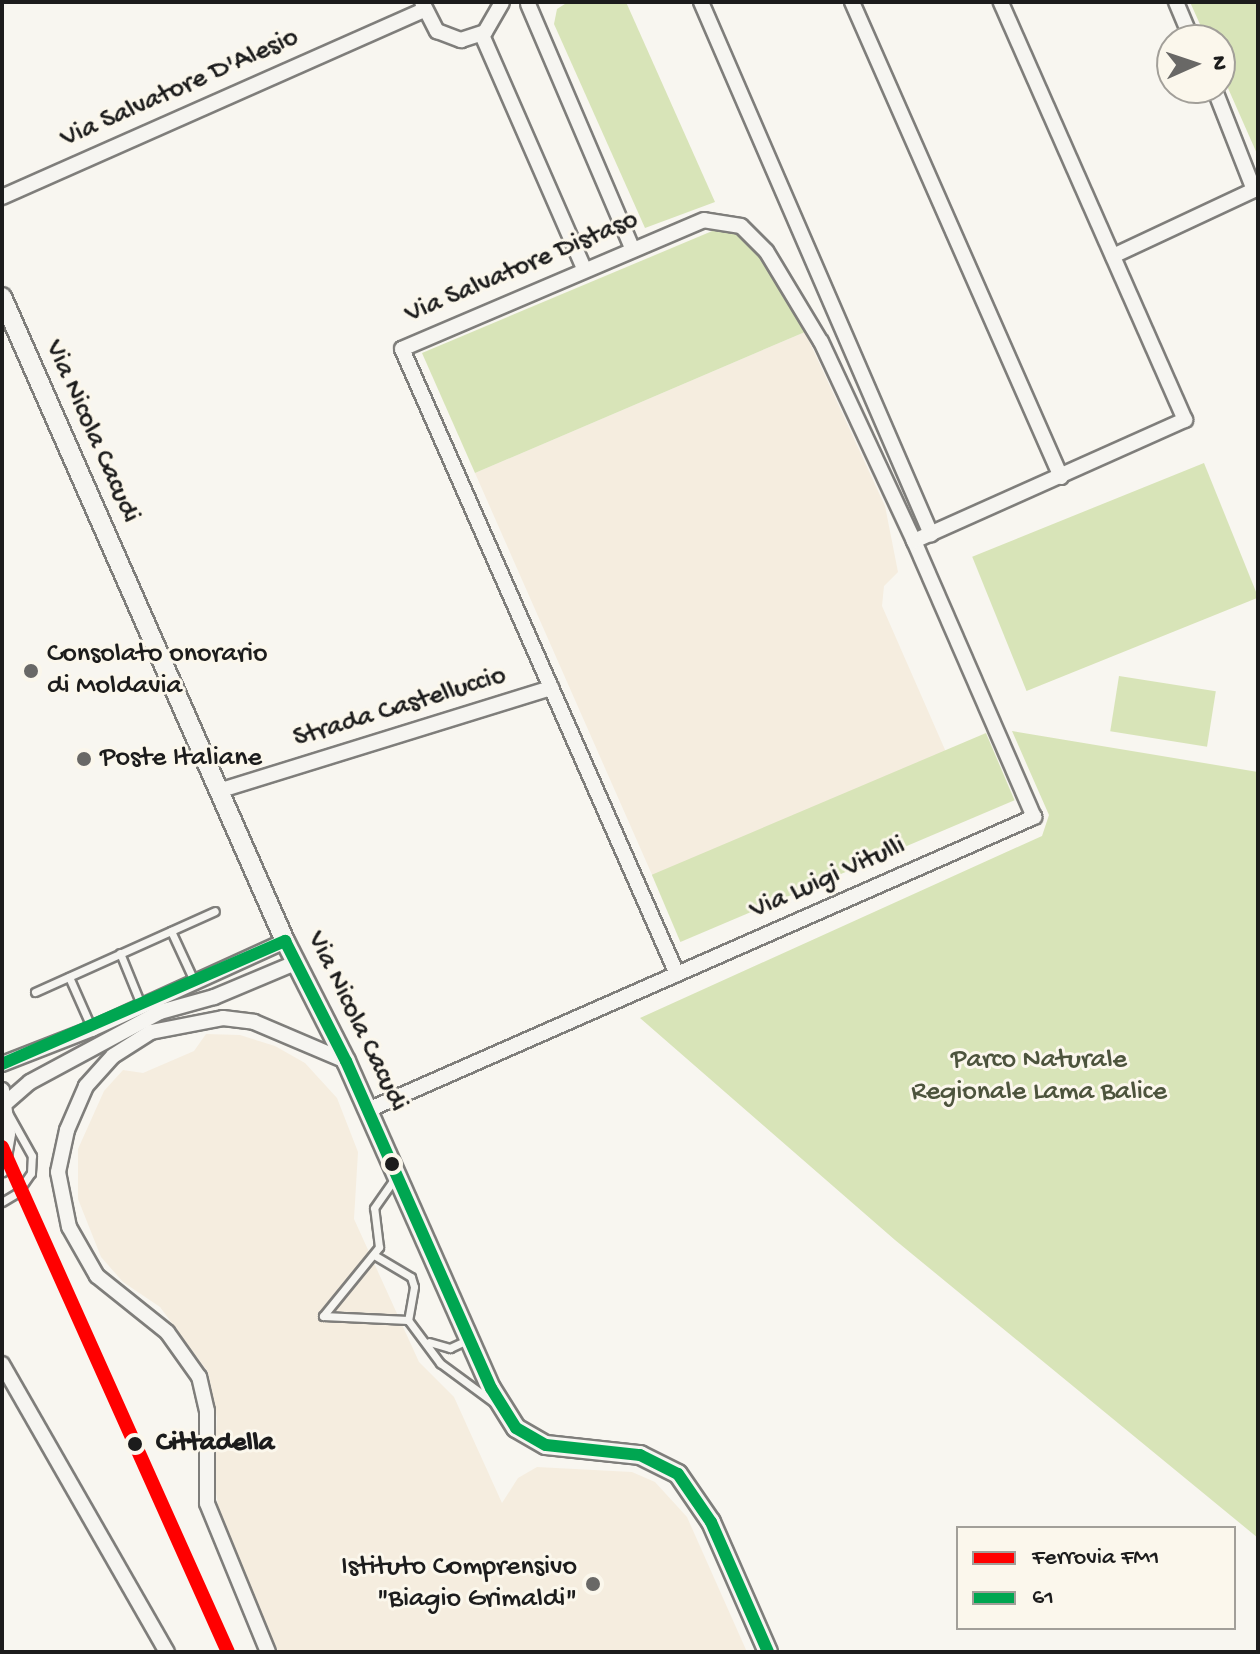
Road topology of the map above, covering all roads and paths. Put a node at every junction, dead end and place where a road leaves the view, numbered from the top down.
1 (502, 2) edge
2 (701, 2) edge
3 (852, 2) edge
4 (1001, 2) edge
5 (1176, 2) edge
6 (526, 3) edge
7 (422, 6) edge
8 (1185, 24) edge
9 (482, 35) junction
10 (1220, 104) edge
11 (2, 197) edge
12 (632, 248) junction
13 (1113, 256) junction
14 (584, 268) junction
15 (2, 297) edge
16 (1061, 477) junction
17 (931, 534) junction
18 (914, 541) junction
19 (551, 688) junction
20 (218, 791) junction
21 (215, 911) dead end
22 (171, 931) junction
23 (285, 941) junction
24 (120, 953) junction
25 (295, 963) junction
26 (677, 974) junction
27 (69, 977) junction
28 (195, 983) junction
29 (35, 992) dead end
30 (142, 1007) junction
31 (92, 1029) junction
32 (346, 1061) junction
33 (2, 1064) edge
34 (6, 1101) edge
35 (368, 1110) junction
36 (2, 1169) edge
37 (398, 1176) junction
38 (2, 1202) edge
39 (374, 1255) junction
40 (408, 1320) junction
41 (469, 1339) junction
42 (427, 1341) junction
43 (2, 1364) edge
44 (503, 1408) junction
45 (167, 1652) edge
46 (268, 1652) edge
47 (768, 1652) edge

1 - 9 street
2 - 17 street
3 - 16 street
4 - 13 street
5 - 8 street
6 - 12 street
7 - 9 street
7 - 11 street, Via Salvatore D'Alesio
9 - 14 street
10 - 13 street
12 - 14 street, Via Salvatore Distaso
12 - 18 street, Via Salvatore Distaso
13 - 16 street
14 - 19 street, Via Salvatore Distaso
15 - 20 street, Via Nicola Cacudi
16 - 17 street
17 - 18 street
18 - 26 street, Via Luigi Vitulli
19 - 20 street, Strada Castelluccio
19 - 26 street, Via Salvatore Distaso
20 - 23 street, Via Nicola Cacudi
21 - 22 lane
22 - 24 lane
22 - 28 lane
23 - 25 street, Via Nicola Cacudi
23 - 28 street
24 - 27 lane
24 - 30 lane
25 - 32 street, Via Nicola Cacudi
25 - 34 street
26 - 35 street, Via Luigi Vitulli
27 - 29 lane
27 - 31 lane
28 - 30 street
30 - 31 street
31 - 33 street
32 - 35 street, Via Nicola Cacudi
32 - 46 street
34 - 36 street
34 - 38 lane
35 - 37 street, Via Nicola Cacudi
37 - 39 lane
37 - 41 street, Via Nicola Cacudi
39 - 40 lane
39 - 40 lane
40 - 42 lane
41 - 42 lane
41 - 44 street, Via Nicola Cacudi
42 - 44 lane
43 - 45 street
44 - 47 street, Via Nicola Cacudi

